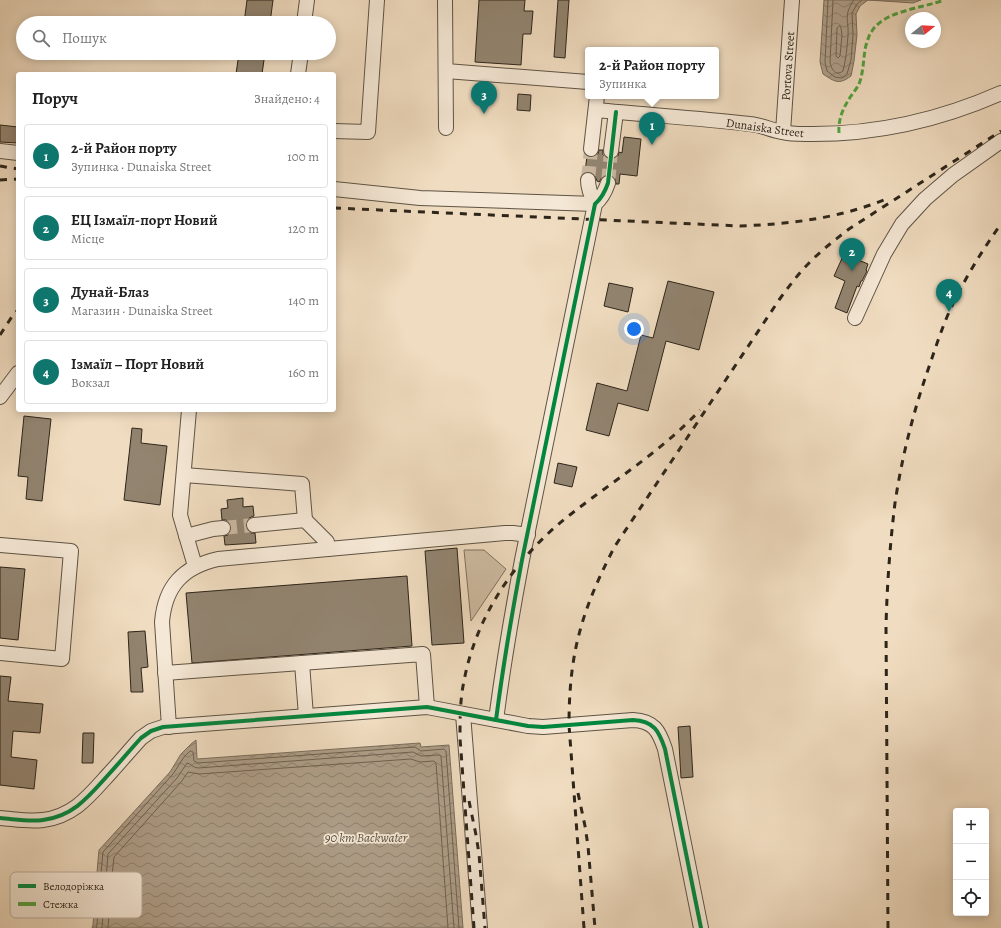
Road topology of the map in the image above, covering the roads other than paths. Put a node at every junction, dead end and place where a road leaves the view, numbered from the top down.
1 (307, 0) edge
2 (377, 0) edge
3 (445, 0) edge
4 (792, 0) edge
5 (305, 16) edge
6 (300, 60) edge
7 (446, 71) junction
8 (298, 72) edge
9 (585, 82) edge
10 (1001, 93) edge
11 (597, 99) edge
12 (596, 110) junction
13 (616, 112) junction
14 (446, 128) dead end
15 (336, 131) edge
16 (783, 132) junction
17 (1001, 141) edge
18 (591, 149) tunnel mouth
19 (0, 151) edge
20 (611, 151) tunnel mouth
21 (16, 153) edge
22 (588, 180) tunnel mouth
23 (608, 183) tunnel mouth
24 (336, 189) edge
25 (595, 204) junction
26 (855, 318) dead end
27 (16, 376) edge
28 (0, 397) edge
29 (189, 412) edge
30 (184, 475) junction
31 (305, 520) junction
32 (254, 525) tunnel mouth
33 (223, 528) tunnel mouth
34 (528, 535) junction
35 (186, 536) junction
36 (0, 545) edge
37 (328, 549) junction
38 (195, 566) junction
39 (0, 653) edge
40 (302, 663) junction
41 (165, 673) junction
42 (427, 708) junction
43 (463, 714) junction
44 (306, 716) junction
45 (496, 720) junction
46 (169, 727) junction
47 (0, 818) edge
48 (480, 928) edge
49 (701, 928) edge

1 - 5 street
2 - 15 street
3 - 7 street
4 - 16 street, Portova Street
6 - 8 street
7 - 9 street
7 - 14 street
10 - 16 street, Dunaiska Street
11 - 12 street
12 - 13 street, Dunaiska Street
12 - 18 street
13 - 16 street, Dunaiska Street
13 - 20 street
17 - 26 street
19 - 21 street
22 - 25 street
23 - 25 street
24 - 25 street
25 - 34 street
27 - 28 street
29 - 30 street
30 - 31 street
30 - 35 street
31 - 32 street
31 - 37 street
33 - 35 street
34 - 37 street
34 - 45 street
35 - 38 street
36 - 39 street
37 - 38 street
38 - 41 street
40 - 41 street
40 - 42 street
40 - 44 street
41 - 46 street
42 - 43 street
42 - 44 street
43 - 45 street
43 - 48 street
44 - 46 street
45 - 49 street
46 - 47 street

